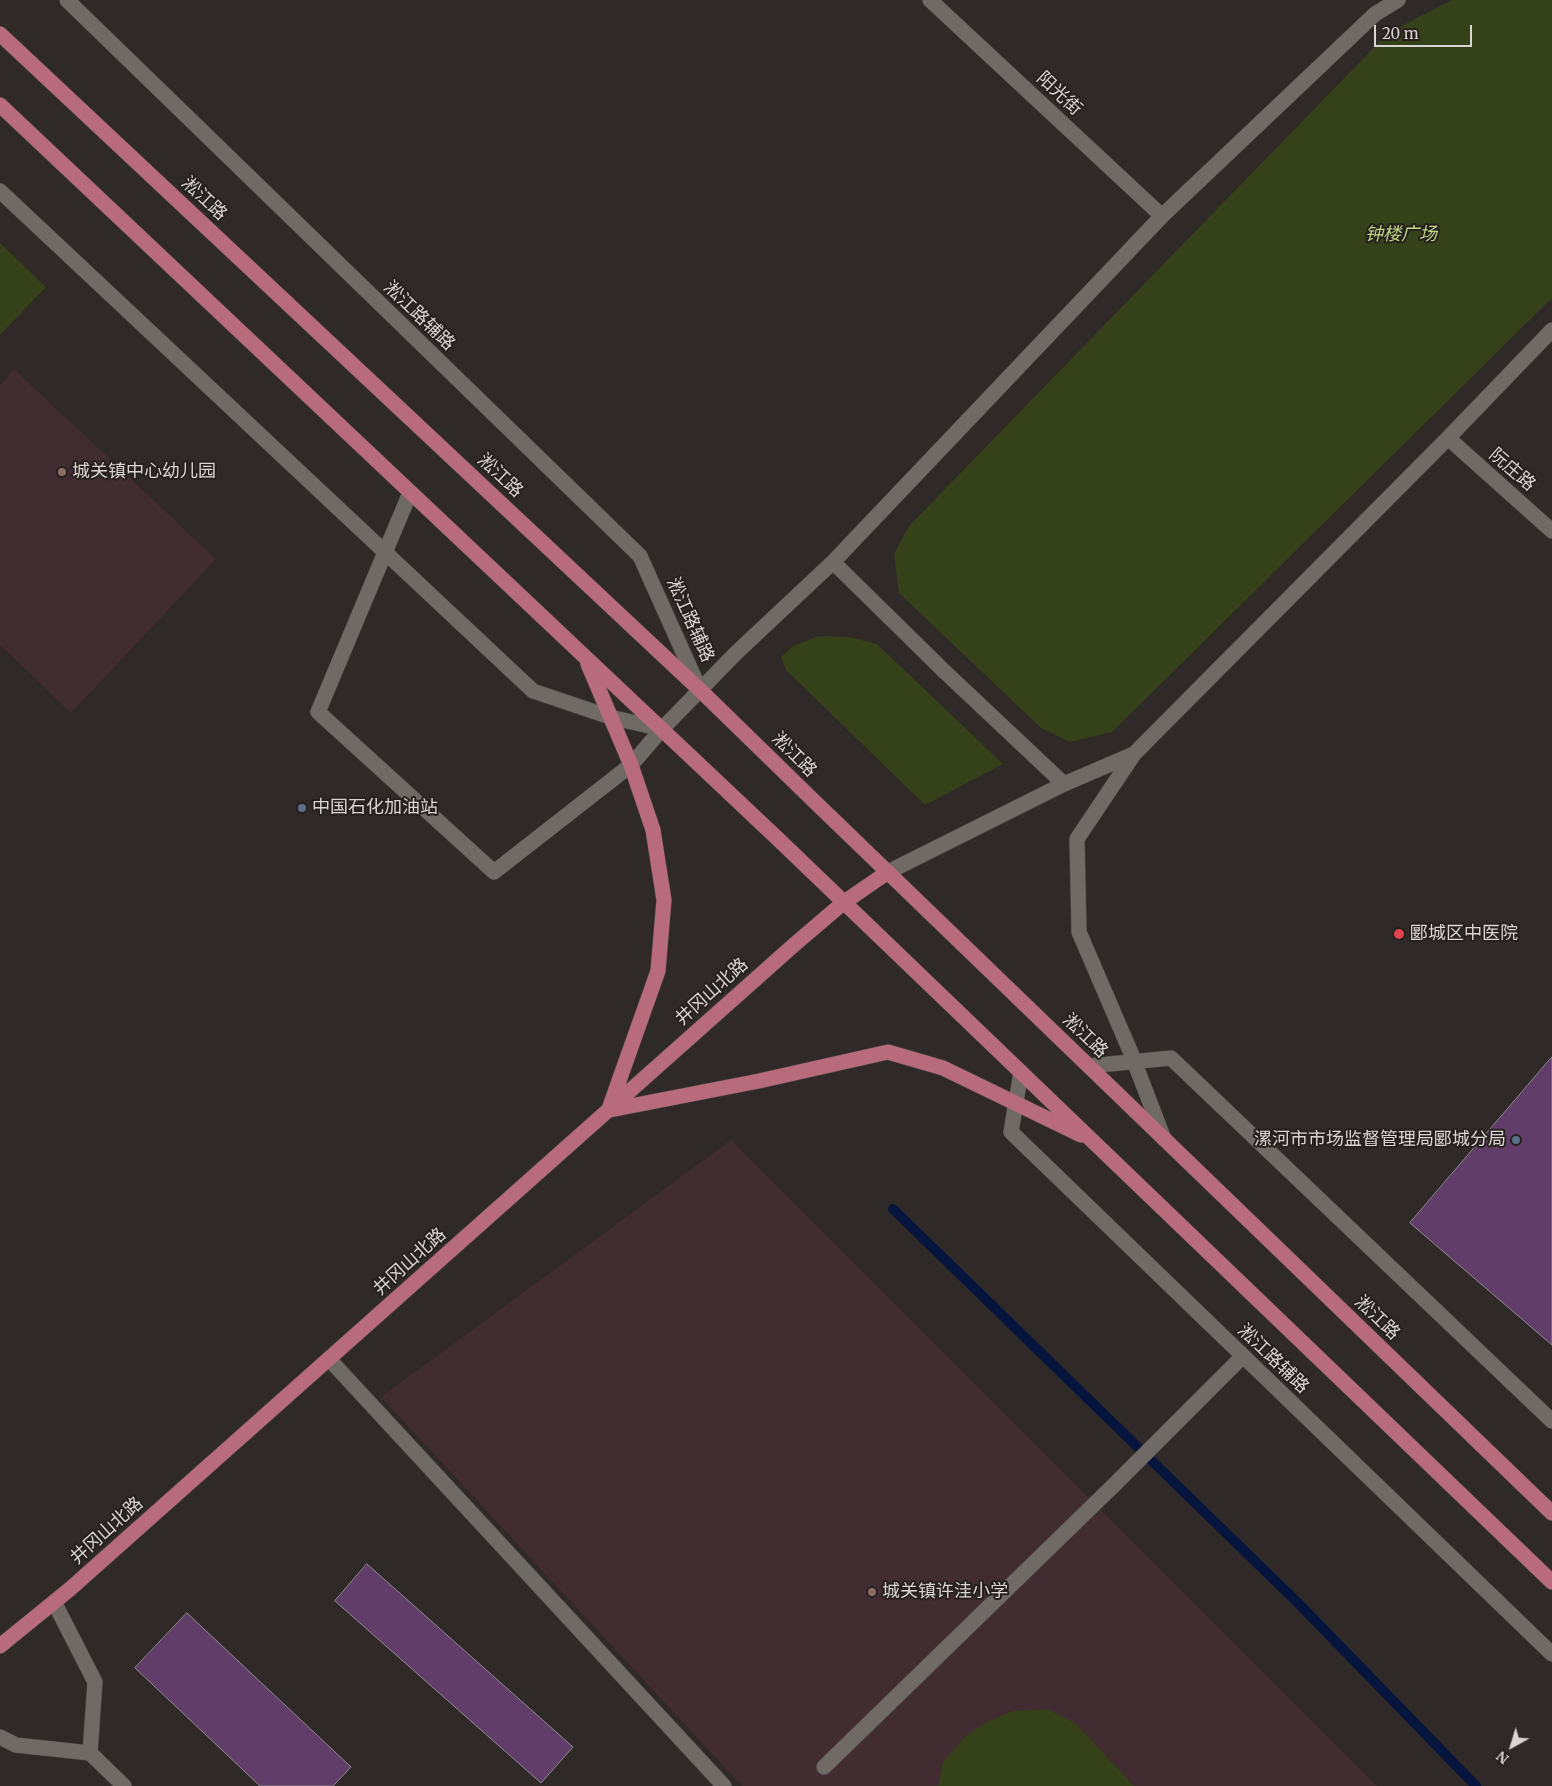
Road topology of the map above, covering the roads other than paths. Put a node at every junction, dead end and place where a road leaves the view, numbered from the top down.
1 (67, 0) edge
2 (930, 0) edge
3 (1398, 0) edge
4 (0, 34) edge
5 (0, 104) edge
6 (0, 191) edge
7 (1162, 216) junction
8 (1552, 330) edge
9 (1448, 438) junction
10 (410, 493) junction
11 (1552, 530) edge
12 (385, 552) junction
13 (832, 562) junction
14 (585, 658) junction
15 (700, 690) junction
16 (610, 717) junction
17 (662, 729) junction
18 (1134, 754) junction
19 (630, 765) junction
20 (1064, 784) junction
21 (888, 872) junction
22 (843, 903) junction
23 (1135, 1062) junction
24 (1089, 1066) junction
25 (1021, 1072) junction
26 (1016, 1103) junction
27 (608, 1110) junction
28 (1164, 1139) junction
29 (1094, 1142) junction
30 (1243, 1356) junction
31 (329, 1359) junction
32 (1552, 1421) edge
33 (1552, 1513) edge
34 (1552, 1582) edge
35 (54, 1602) junction
36 (0, 1646) edge
37 (1552, 1654) edge
38 (0, 1737) edge
39 (90, 1753) junction
40 (824, 1767) dead end
41 (124, 1786) edge
42 (724, 1786) edge

1 - 15 street, 淞江路辅路
2 - 7 street, 阳光街
3 - 7 street
4 - 15 main road, 淞江路
5 - 10 main road
6 - 12 street
7 - 13 street
8 - 9 street
9 - 11 street, 阮庄路
9 - 18 street
10 - 12 street
10 - 14 main road
12 - 16 street
12 - 19 street
13 - 15 street
13 - 20 street
14 - 16 main road
14 - 17 main road
15 - 17 street
15 - 21 main road, 淞江路
16 - 17 street
16 - 19 main road
17 - 19 street
17 - 22 main road
18 - 20 street
18 - 23 street
19 - 27 main road
20 - 21 street
21 - 22 main road, 井冈山北路
21 - 24 main road, 淞江路
22 - 25 main road
22 - 27 main road, 井冈山北路
23 - 24 street
23 - 28 street
23 - 32 street
24 - 28 main road, 淞江路
25 - 26 street, 淞江路辅路
25 - 29 main road
26 - 27 main road
26 - 29 main road
26 - 30 street, 淞江路辅路
27 - 31 main road, 井冈山北路
28 - 33 main road, 淞江路
29 - 34 main road
30 - 37 street, 淞江路辅路
30 - 40 street
31 - 35 main road, 井冈山北路
31 - 42 street
35 - 36 main road, 井冈山北路
35 - 39 street
38 - 39 street
39 - 41 street

